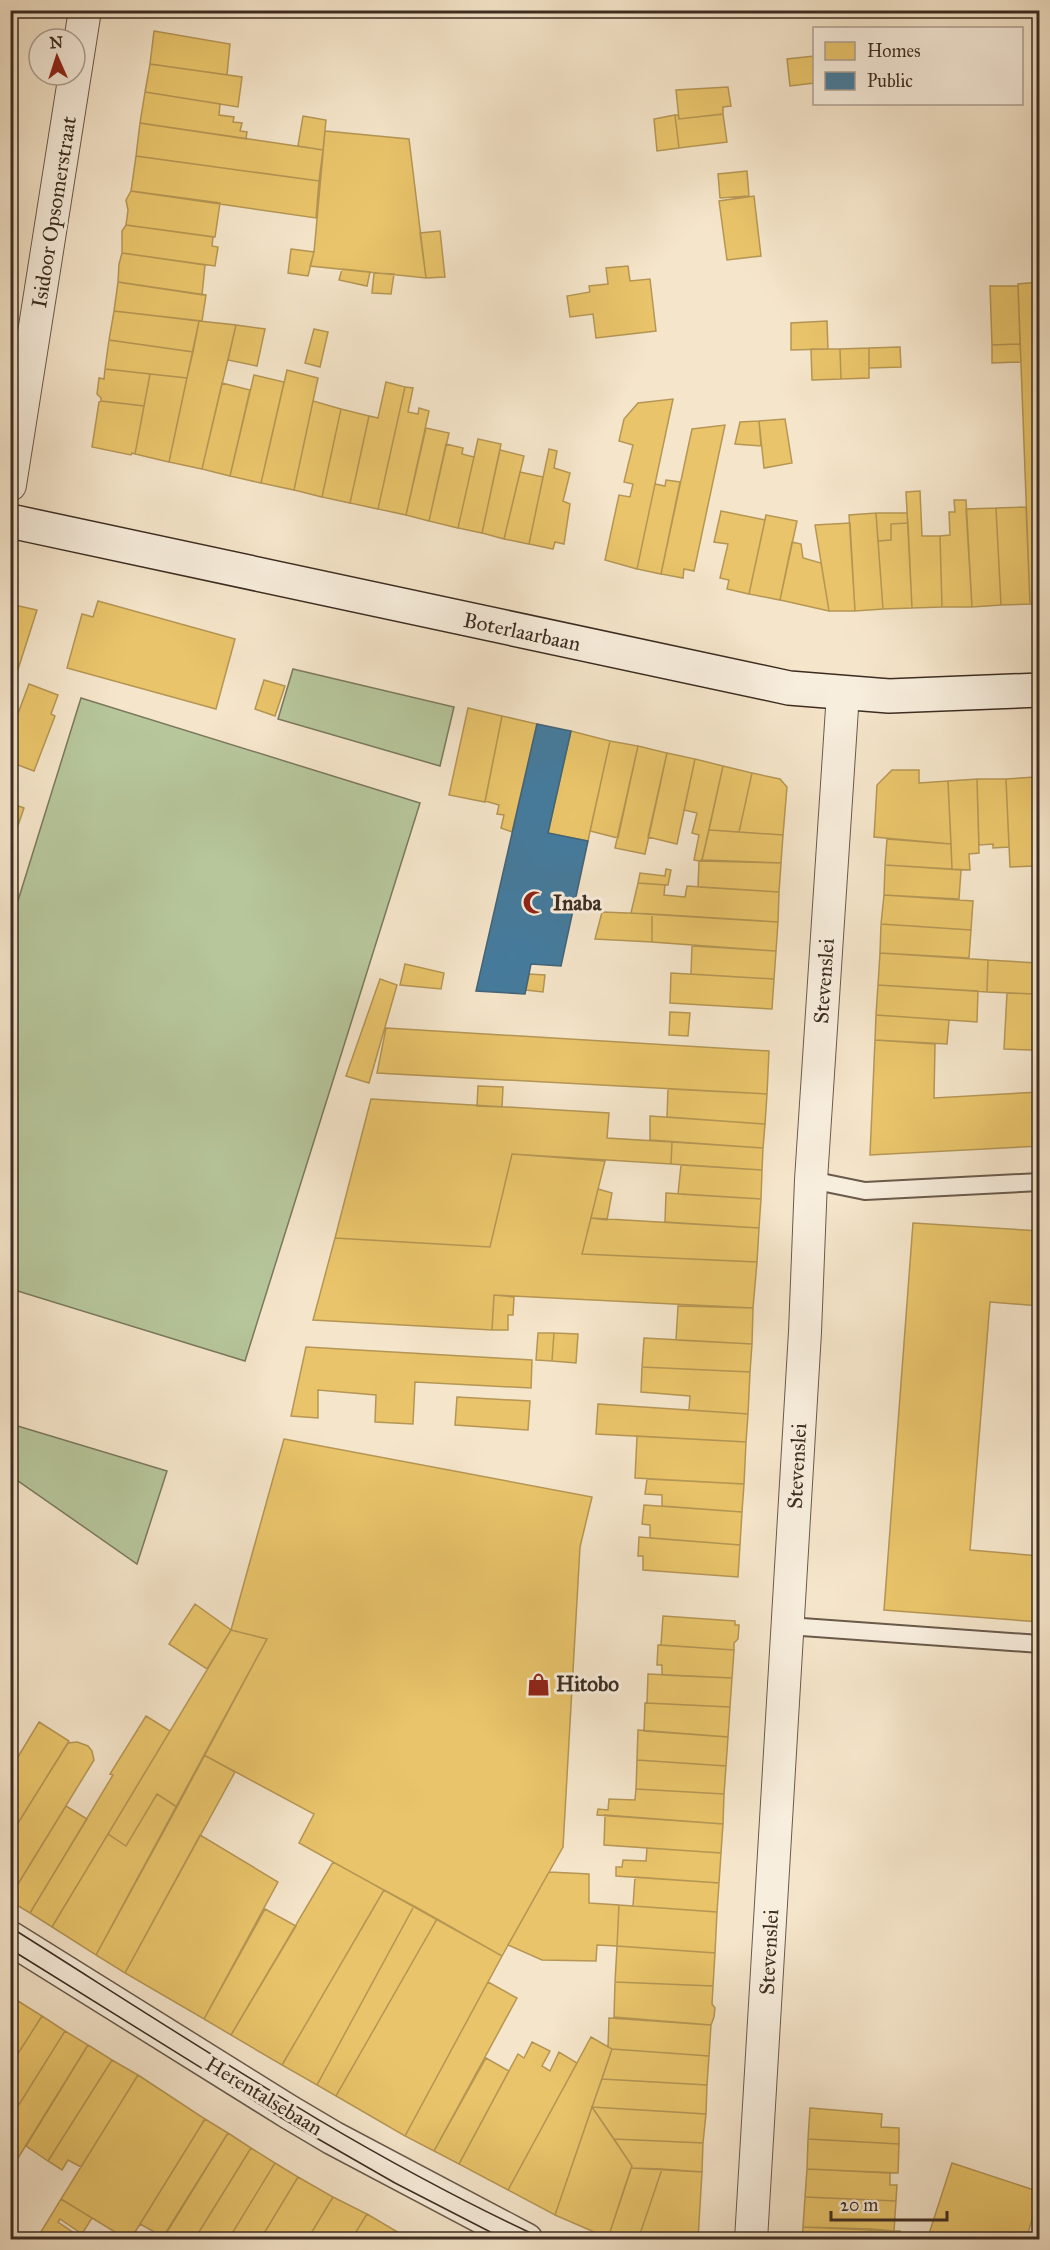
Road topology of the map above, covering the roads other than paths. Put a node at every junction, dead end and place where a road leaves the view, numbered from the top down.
1 (85, 10) edge
2 (10, 485) edge
3 (10, 521) edge
4 (1040, 690) edge
5 (843, 693) junction
6 (811, 1180) junction
7 (1040, 1182) edge
8 (788, 1626) junction
9 (1040, 1644) edge
10 (10, 1938) edge
11 (526, 2240) edge
12 (751, 2240) edge

1 - 2 street, Isidoor Opsomerstraat
3 - 5 main road, Boterlaarbaan
4 - 5 main road, Boterlaarbaan
5 - 6 street, Stevenslei
6 - 7 lane
6 - 8 street, Stevenslei
8 - 9 lane
8 - 12 street, Stevenslei
10 - 11 main road, Herentalsebaan

